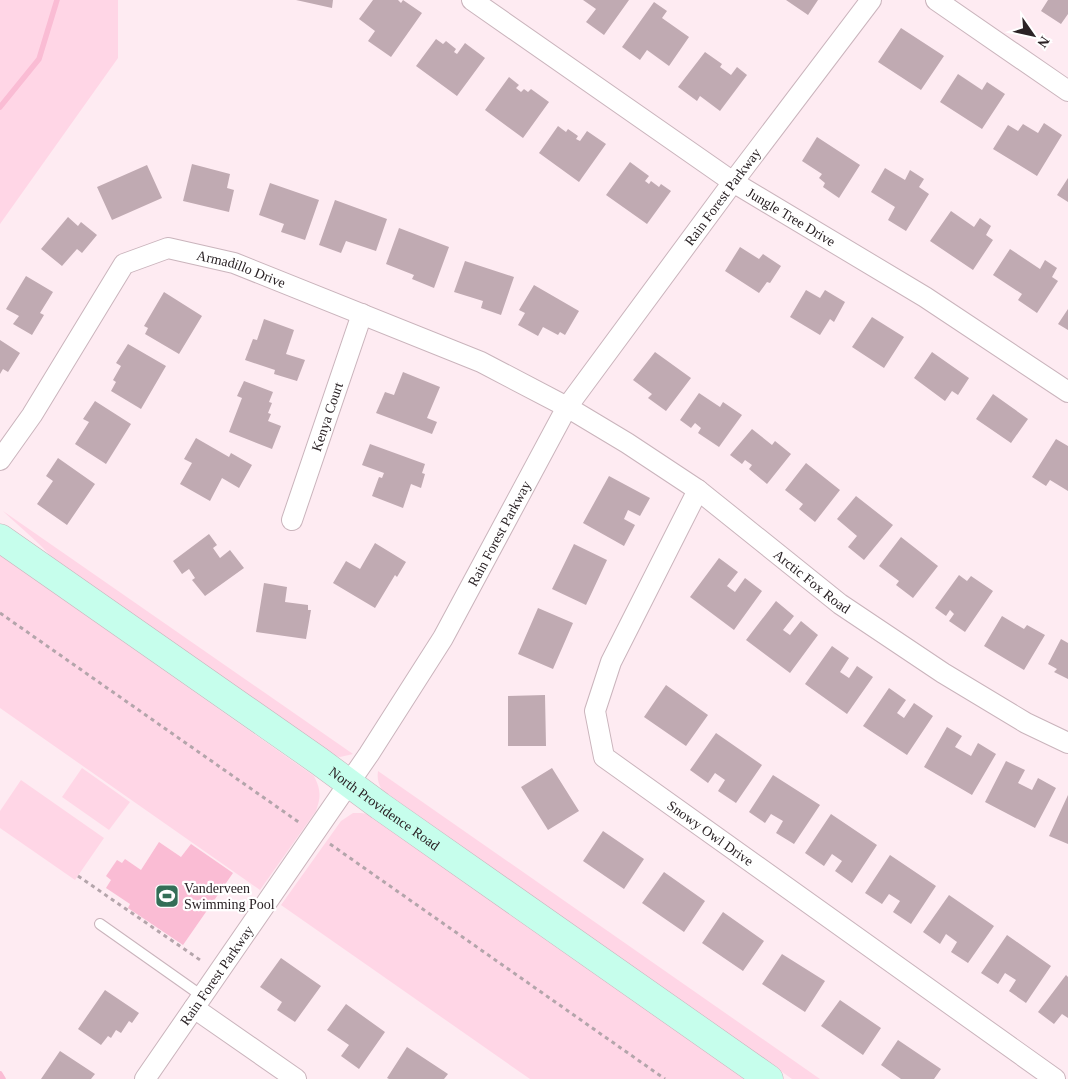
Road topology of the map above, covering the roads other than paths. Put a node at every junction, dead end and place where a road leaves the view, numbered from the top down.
1 (472, 0) edge
2 (871, 0) edge
3 (936, 0) edge
4 (1068, 92) edge
5 (733, 182) junction
6 (362, 314) junction
7 (1068, 392) edge
8 (567, 407) junction
9 (0, 460) edge
10 (698, 490) junction
11 (292, 520) dead end
12 (0, 538) edge
13 (1068, 743) edge
14 (348, 783) junction
15 (100, 924) dead end
16 (198, 1002) junction
17 (145, 1079) edge
18 (296, 1079) edge
19 (769, 1079) edge
20 (1055, 1079) edge

1 - 5 street, Jungle Tree Drive
2 - 5 street, Rain Forest Parkway
3 - 4 street
5 - 7 street, Jungle Tree Drive
5 - 8 street, Rain Forest Parkway
6 - 8 street, Armadillo Drive
6 - 9 street, Armadillo Drive
6 - 11 street, Kenya Court
8 - 10 street, Arctic Fox Road
8 - 14 street, Rain Forest Parkway
10 - 13 street, Arctic Fox Road
10 - 20 street, Snowy Owl Drive
12 - 14 street, North Providence Road
14 - 16 street, Rain Forest Parkway
14 - 19 street, North Providence Road
15 - 16 lane
16 - 17 street, Rain Forest Parkway
16 - 18 street

